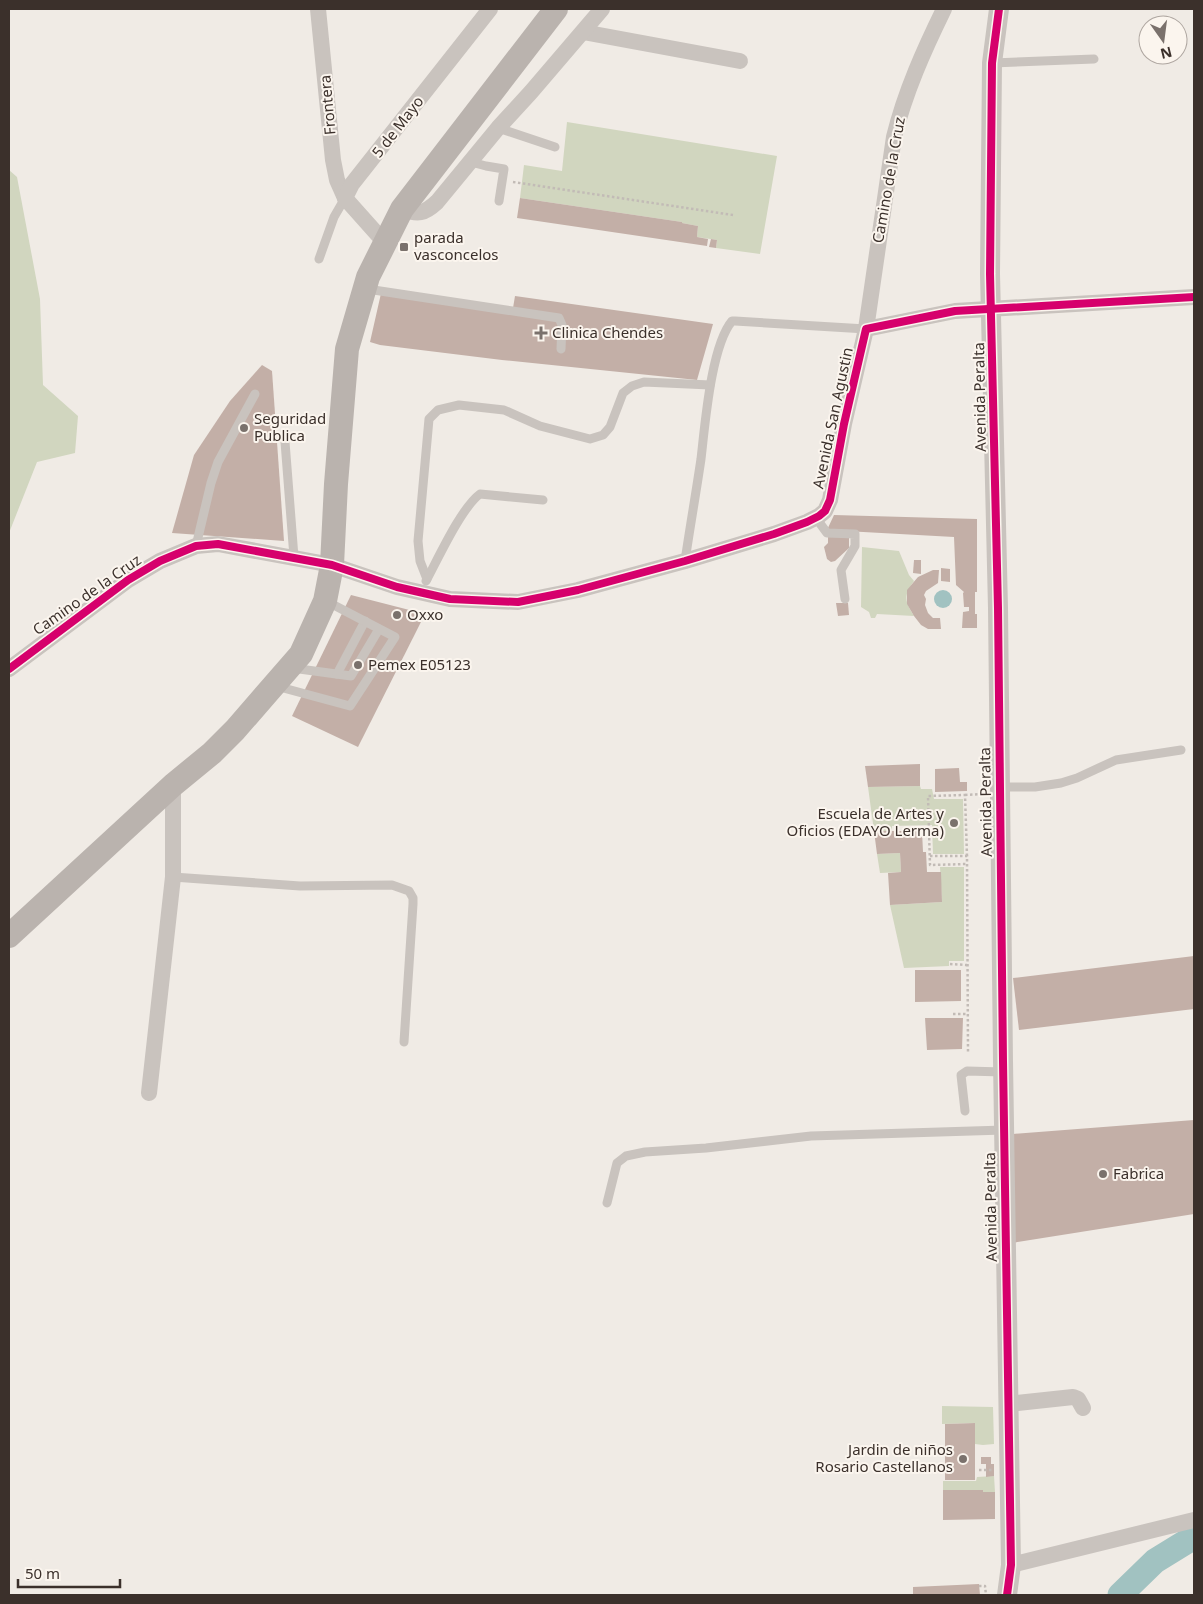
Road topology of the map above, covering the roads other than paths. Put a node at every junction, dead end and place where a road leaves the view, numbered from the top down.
1 (318, 9) edge
2 (490, 9) edge
3 (556, 9) edge
4 (602, 9) edge
5 (944, 9) edge
6 (999, 9) edge
7 (583, 32) junction
8 (1094, 58) dead end
9 (740, 61) dead end
10 (992, 63) junction
11 (479, 107) junction
12 (498, 128) junction
13 (555, 147) dead end
14 (470, 162) junction
15 (345, 198) junction
16 (500, 201) dead end
17 (402, 209) junction
18 (386, 244) junction
19 (319, 259) dead end
20 (364, 288) junction
21 (1194, 297) edge
22 (992, 309) junction
23 (866, 329) junction
24 (561, 349) dead end
25 (710, 385) junction
26 (256, 394) dead end
27 (285, 442) dead end
28 (543, 500) dead end
29 (816, 518) junction
30 (196, 546) junction
31 (294, 557) junction
32 (685, 561) junction
33 (332, 565) junction
34 (423, 586) junction
35 (845, 599) dead end
36 (326, 601) junction
37 (365, 621) junction
38 (379, 629) junction
39 (289, 667) junction
40 (9, 669) edge
41 (337, 674) junction
42 (273, 686) junction
43 (1181, 750) dead end
44 (174, 785) junction
45 (1000, 786) junction
46 (173, 877) junction
47 (9, 936) edge
48 (404, 1042) dead end
49 (1003, 1072) junction
50 (149, 1092) dead end
51 (964, 1111) dead end
52 (1004, 1130) junction
53 (607, 1203) dead end
54 (1008, 1404) junction
55 (1083, 1408) dead end
56 (1194, 1520) edge
57 (1011, 1565) junction
58 (1007, 1595) edge

1 - 15 street, Frontera
2 - 15 street, 5 de Mayo
3 - 11 main road
4 - 7 street
5 - 23 street, Camino de la Cruz
6 - 10 street, Avenida Peralta
7 - 9 street
7 - 12 street
8 - 10 lane
10 - 22 street, Avenida Peralta
11 - 12 street
11 - 17 main road
12 - 13 lane
12 - 14 street
14 - 16 lane
14 - 17 street
15 - 18 street
15 - 19 lane
17 - 18 main road
18 - 20 main road
20 - 24 lane
20 - 33 main road
21 - 22 street, Avenida San Agustin
22 - 23 street, Avenida San Agustin
22 - 45 street, Avenida Peralta
23 - 25 lane
23 - 29 street, Avenida San Agustin
25 - 32 lane
25 - 34 lane
26 - 30 lane
27 - 31 lane
28 - 34 lane
29 - 32 street
29 - 35 lane
30 - 31 street, Camino de la Cruz
30 - 40 street, Camino de la Cruz
31 - 33 street, Camino de la Cruz
32 - 34 street
33 - 34 street
33 - 36 main road
36 - 37 lane
36 - 39 main road
37 - 38 lane
37 - 41 lane
38 - 41 lane
38 - 42 lane
39 - 41 lane
39 - 42 main road
42 - 44 main road
43 - 45 lane
44 - 46 street
44 - 47 main road
45 - 49 street, Avenida Peralta
46 - 48 lane
46 - 50 street
49 - 51 lane
49 - 52 street, Avenida Peralta
52 - 53 lane
52 - 54 street, Avenida Peralta
54 - 55 street
54 - 57 street, Avenida Peralta
56 - 57 street
57 - 58 street, Avenida Peralta

